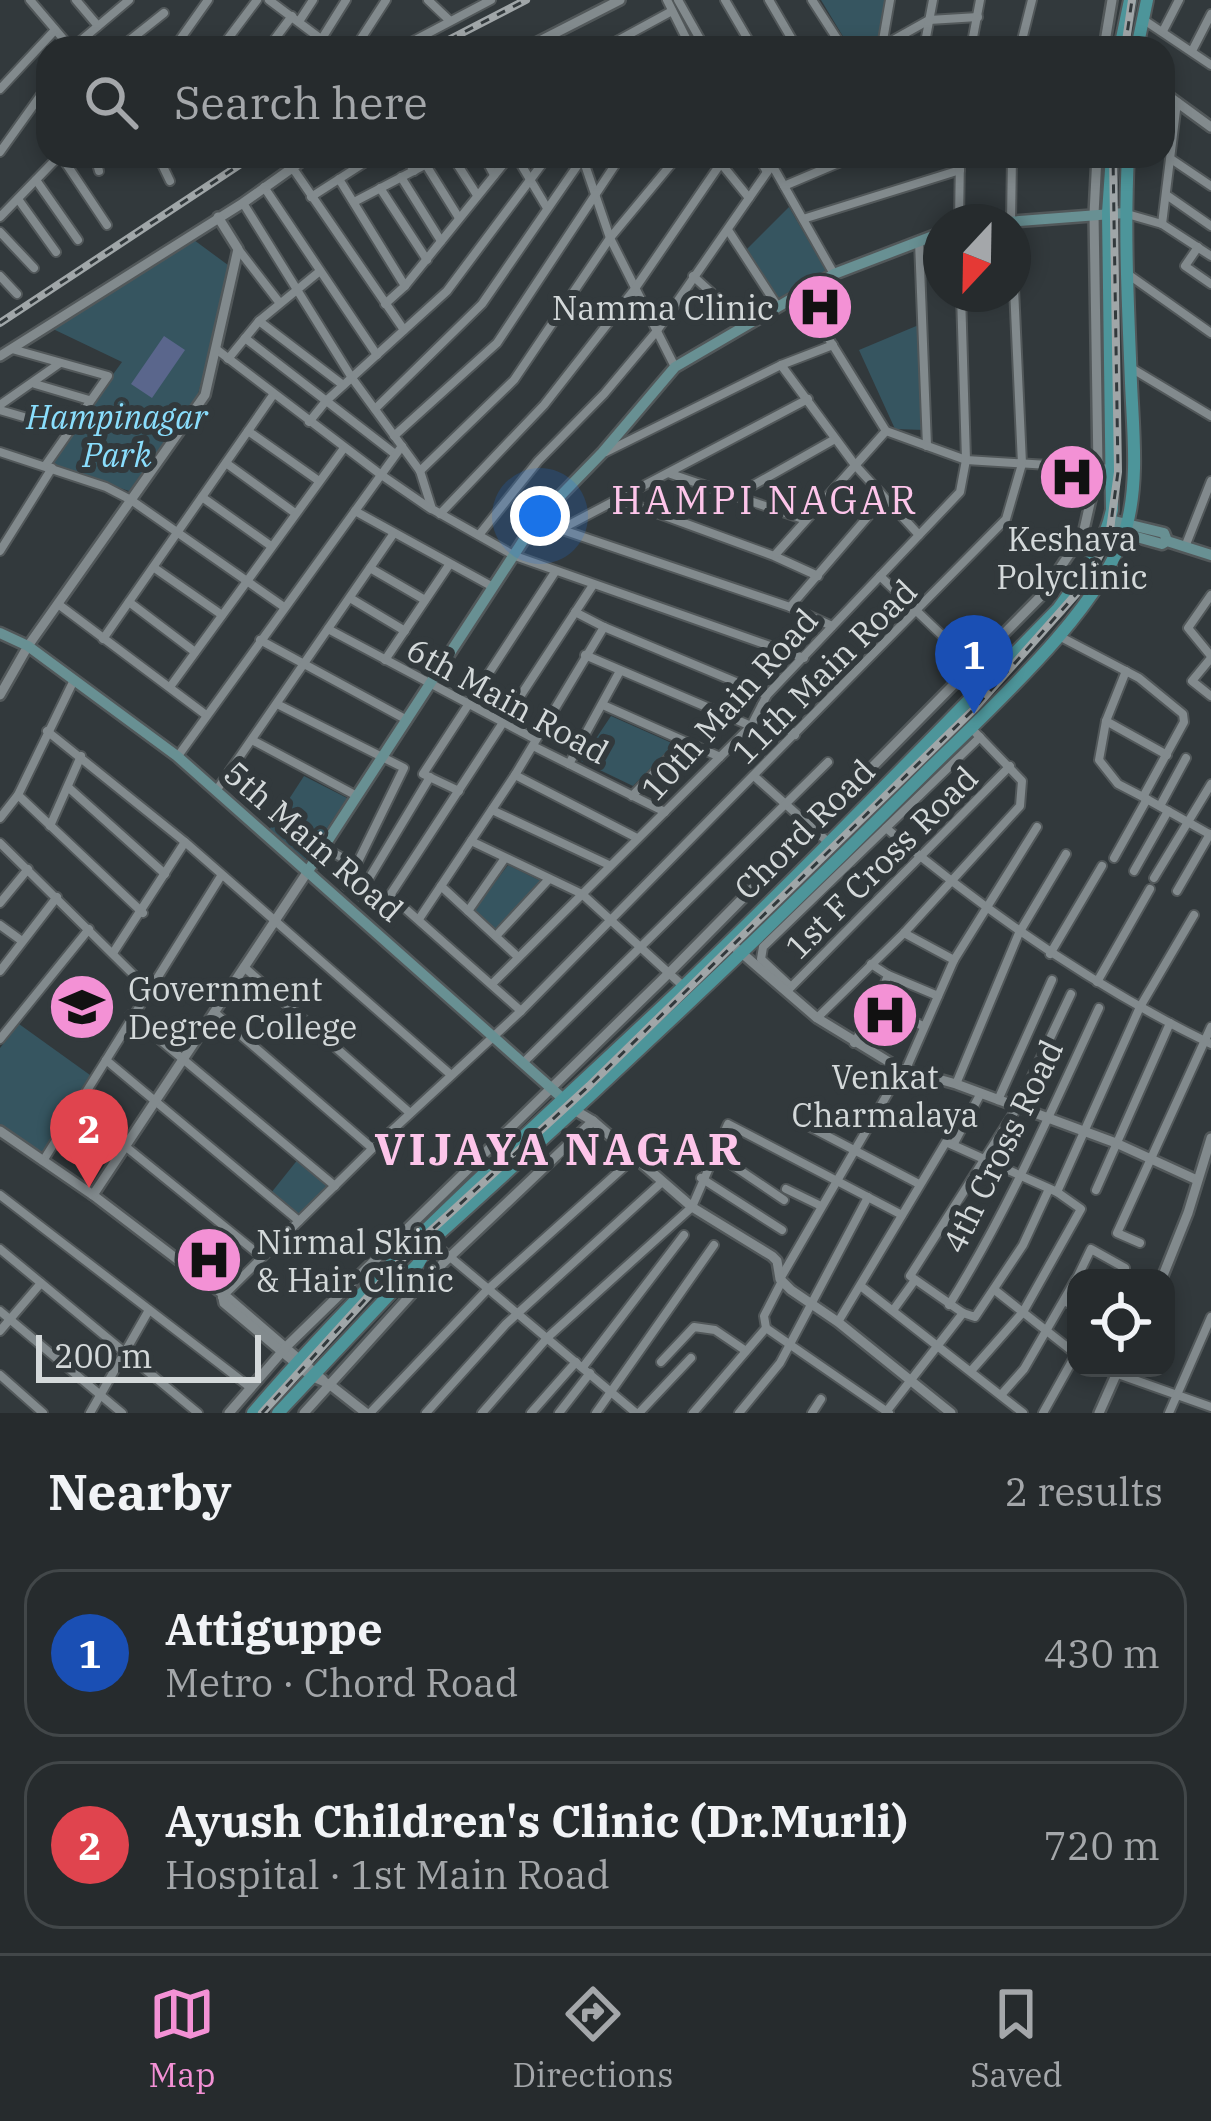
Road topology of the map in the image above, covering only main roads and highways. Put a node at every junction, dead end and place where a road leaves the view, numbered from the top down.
1 (1130, 0) edge
2 (1147, 0) edge
3 (1122, 36) edge
4 (1140, 36) edge
5 (1110, 168) edge
6 (1127, 168) edge
7 (1125, 213) junction
8 (1101, 214) junction
9 (1031, 220) edge
10 (923, 240) edge
11 (1109, 525) junction
12 (1126, 527) junction
13 (1211, 554) edge
14 (0, 633) edge
15 (308, 871) junction
16 (558, 1093) junction
17 (576, 1111) junction
18 (426, 1237) junction
19 (253, 1413) edge
20 (278, 1413) edge

1 - 3 main road
2 - 4 main road
5 - 8 main road, Chord Road
6 - 7 main road, Chord Road
7 - 8 main road
7 - 12 main road, Chord Road
8 - 9 main road
8 - 11 main road, Chord Road
10 - 15 main road
11 - 12 main road
11 - 16 main road, Chord Road
12 - 13 main road
12 - 17 main road, Chord Road
14 - 15 main road, 5th Main Road
15 - 16 main road, 5th Main Road
16 - 17 main road, 5th Main Road
16 - 18 main road, Chord Road
17 - 18 main road, Chord Road
18 - 19 main road, Chord Road
18 - 20 main road, Chord Road

